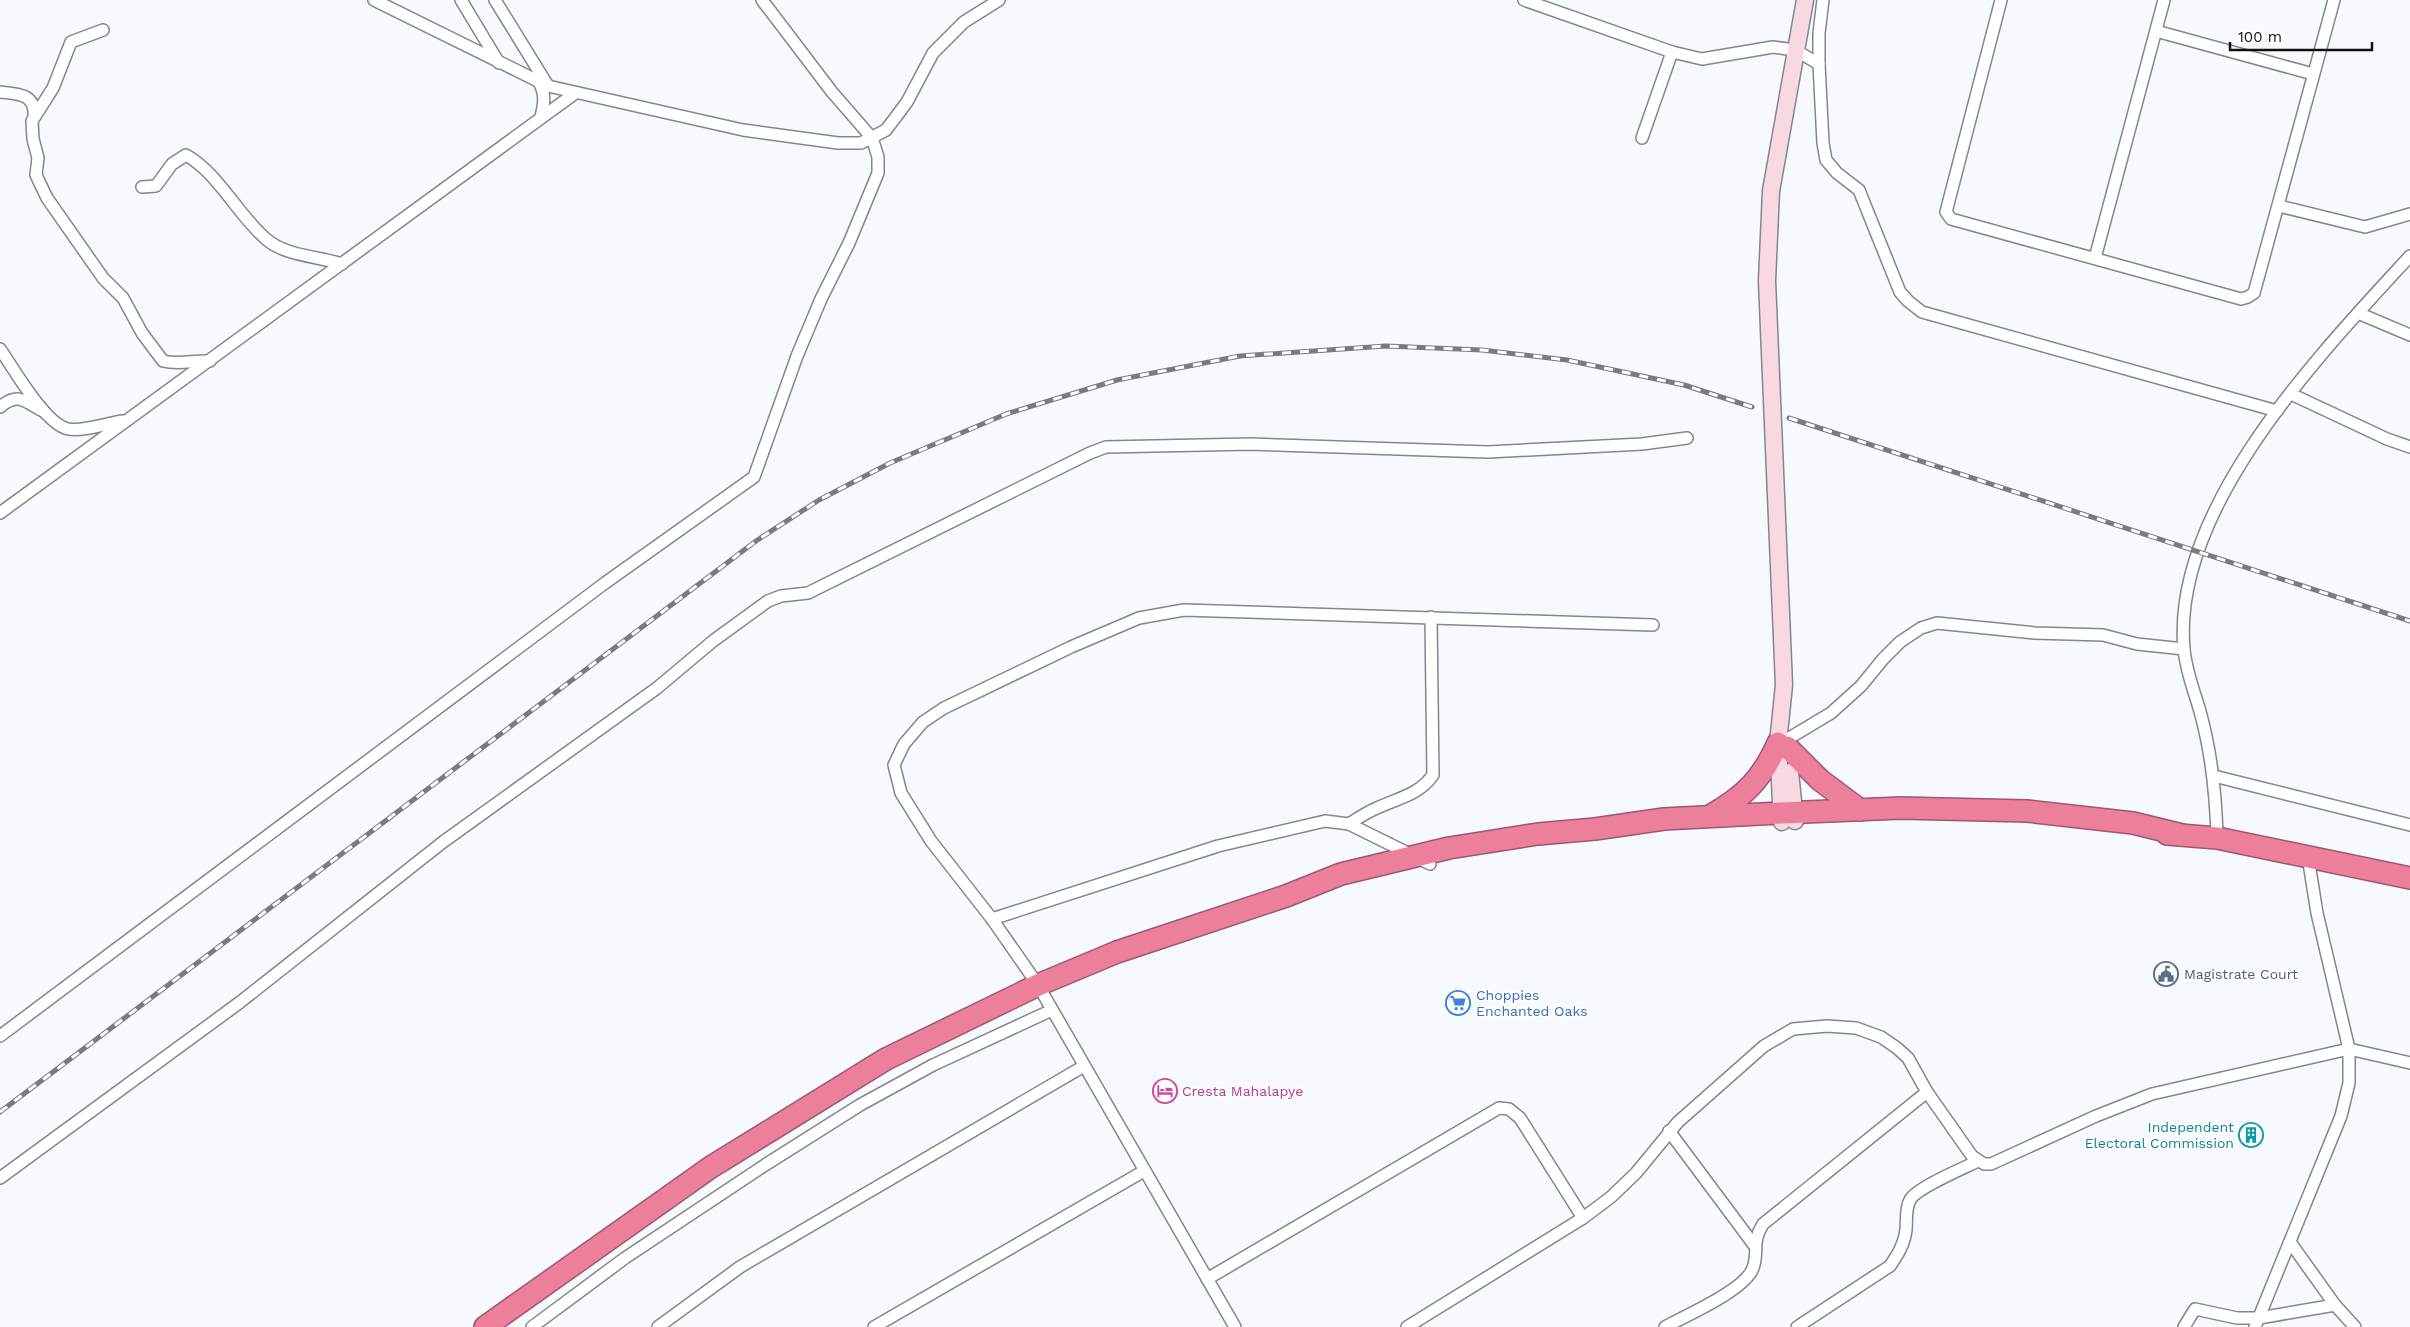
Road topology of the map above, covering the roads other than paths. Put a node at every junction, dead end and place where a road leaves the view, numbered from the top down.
1 (374, 0) edge
2 (461, 0) edge
3 (495, 0) edge
4 (762, 0) edge
5 (999, 0) edge
6 (1524, 0) edge
7 (1805, 0) edge
8 (1823, 0) edge
9 (2001, 0) edge
10 (2164, 0) edge
11 (2334, 0) edge
12 (103, 30) dead end
13 (2156, 30) junction
14 (1795, 50) junction
15 (1672, 52) junction
16 (500, 64) junction
17 (1819, 64) junction
18 (2313, 74) junction
19 (544, 84) junction
20 (3, 90) edge
21 (574, 94) junction
22 (34, 117) junction
23 (541, 117) junction
24 (872, 138) junction
25 (1642, 138) dead end
26 (142, 187) dead end
27 (2279, 206) junction
28 (2410, 214) edge
29 (2410, 256) edge
30 (2095, 258) junction
31 (342, 264) junction
32 (2358, 313) junction
33 (2410, 335) edge
34 (0, 350) edge
35 (210, 361) junction
36 (2291, 394) junction
37 (0, 407) edge
38 (44, 411) junction
39 (2277, 411) junction
40 (127, 420) junction
41 (1687, 438) dead end
42 (2410, 447) edge
43 (0, 513) edge
44 (1430, 616) junction
45 (1653, 625) dead end
46 (2184, 649) junction
47 (1784, 743) junction
48 (2214, 776) junction
49 (1860, 810) junction
50 (1708, 817) junction
51 (1788, 817) junction
52 (1349, 824) junction
53 (2410, 825) edge
54 (2182, 835) junction
55 (2217, 838) junction
56 (2308, 857) junction
57 (1423, 859) junction
58 (2410, 878) edge
59 (992, 919) junction
60 (1038, 985) junction
61 (1052, 1010) junction
62 (0, 1036) edge
63 (2349, 1049) junction
64 (2410, 1063) edge
65 (1084, 1066) junction
66 (1927, 1092) junction
67 (1669, 1131) junction
68 (1978, 1161) junction
69 (1144, 1171) junction
70 (0, 1178) edge
71 (1583, 1218) junction
72 (2290, 1242) junction
73 (1754, 1245) junction
74 (1207, 1279) junction
75 (2335, 1305) junction
76 (2257, 1323) edge
77 (663, 1325) edge
78 (485, 1327) edge
79 (532, 1327) edge
80 (874, 1327) edge
81 (1235, 1327) edge
82 (1407, 1327) edge
83 (1666, 1327) edge
84 (1797, 1327) edge
85 (2184, 1327) edge
86 (2355, 1327) edge

1 - 16 street
2 - 16 street
3 - 19 street
4 - 24 street
5 - 24 street
6 - 15 street
7 - 14 main road
8 - 17 street
9 - 30 street
10 - 13 street
11 - 18 street
12 - 22 street
13 - 18 street
13 - 30 street
14 - 15 street
14 - 17 street
14 - 47 main road
15 - 25 street
16 - 19 street
17 - 39 street
18 - 27 street
19 - 21 street
19 - 23 street
20 - 22 street
21 - 23 street
21 - 24 street
22 - 35 street
23 - 31 street
24 - 62 street
26 - 31 street
27 - 28 street
27 - 30 street
29 - 32 street
31 - 35 street
32 - 33 street
32 - 36 street
34 - 38 street
35 - 40 street
36 - 39 street
36 - 42 street
37 - 38 street
38 - 40 street
39 - 46 street
40 - 43 street
41 - 70 street
44 - 45 street
44 - 52 street
44 - 59 street
46 - 47 street
46 - 48 street
47 - 49 highway
47 - 50 highway
47 - 51 main road
48 - 53 street
48 - 55 street
49 - 51 highway
49 - 54 highway
50 - 51 highway
50 - 57 highway
51 - 54 highway
51 - 57 highway
52 - 57 street
52 - 59 street
54 - 55 highway
55 - 56 highway
56 - 58 highway
56 - 63 street
57 - 60 highway
59 - 60 street
60 - 61 street
60 - 78 highway
61 - 65 street
61 - 79 street
63 - 64 street
63 - 68 street
63 - 72 street
65 - 69 street
65 - 77 street
66 - 67 street
66 - 68 street
66 - 73 street
67 - 71 street
67 - 73 street
68 - 84 street
69 - 74 street
69 - 80 street
71 - 74 street
71 - 82 street
72 - 75 street
72 - 76 street
73 - 83 street
74 - 81 street
75 - 76 street
75 - 86 street
76 - 85 street

